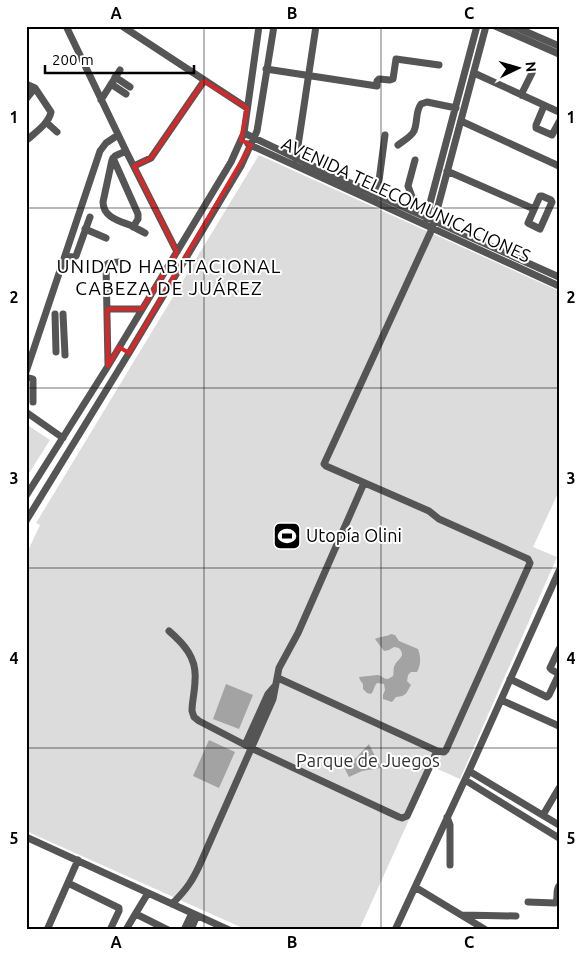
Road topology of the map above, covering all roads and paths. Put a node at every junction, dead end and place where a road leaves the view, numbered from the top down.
1 (66, 26) edge
2 (122, 26) edge
3 (259, 26) edge
4 (274, 26) edge
5 (316, 26) edge
6 (477, 26) edge
7 (486, 26) edge
8 (495, 26) edge
9 (513, 26) edge
10 (559, 46) edge
11 (559, 54) edge
12 (439, 65) dead end
13 (266, 69) junction
14 (120, 70) dead end
15 (474, 73) junction
16 (532, 73) dead end
17 (308, 76) junction
18 (115, 77) junction
19 (204, 81) junction
20 (26, 84) edge
21 (111, 84) junction
22 (130, 87) dead end
23 (36, 88) junction
24 (126, 94) dead end
25 (521, 95) junction
26 (26, 99) edge
27 (101, 100) junction
28 (544, 106) junction
29 (247, 108) junction
30 (456, 108) junction
31 (559, 112) edge
32 (461, 121) junction
33 (46, 122) junction
34 (559, 122) edge
35 (58, 132) dead end
36 (244, 133) junction
37 (118, 135) junction
38 (386, 135) dead end
39 (28, 139) dead end
40 (241, 140) junction
41 (252, 142) junction
42 (398, 145) dead end
43 (126, 151) junction
44 (113, 158) junction
45 (296, 158) junction
46 (415, 160) dead end
47 (134, 166) junction
48 (559, 166) edge
49 (447, 171) junction
50 (377, 196) junction
51 (534, 209) junction
52 (412, 211) junction
53 (90, 217) dead end
54 (426, 217) junction
55 (424, 225) junction
56 (433, 225) junction
57 (133, 227) junction
58 (86, 229) junction
59 (146, 233) dead end
60 (106, 238) dead end
61 (177, 252) junction
62 (65, 256) junction
63 (119, 262) dead end
64 (559, 278) edge
65 (559, 286) edge
66 (107, 309) junction
67 (142, 309) junction
68 (72, 313) dead end
69 (46, 314) junction
70 (55, 314) junction
71 (63, 314) junction
72 (119, 347) junction
73 (56, 352) dead end
74 (65, 354) dead end
75 (129, 354) junction
76 (108, 366) junction
77 (26, 372) edge
78 (26, 377) edge
79 (33, 402) dead end
80 (26, 412) edge
81 (63, 438) junction
82 (364, 483) junction
83 (26, 496) edge
84 (26, 521) edge
85 (559, 571) edge
86 (169, 630) dead end
87 (559, 649) edge
88 (559, 674) edge
89 (510, 679) junction
90 (277, 682) junction
91 (501, 700) junction
92 (559, 726) edge
93 (248, 747) junction
94 (437, 751) junction
95 (469, 771) junction
96 (465, 780) junction
97 (559, 788) edge
98 (525, 804) junction
99 (519, 813) junction
100 (543, 815) junction
101 (447, 817) junction
102 (559, 825) edge
103 (26, 837) edge
104 (559, 838) edge
105 (78, 860) junction
106 (450, 865) dead end
107 (68, 883) junction
108 (559, 886) edge
109 (415, 887) junction
110 (148, 893) junction
111 (528, 902) dead end
112 (172, 904) junction
113 (136, 914) junction
114 (195, 914) junction
115 (462, 915) junction
116 (516, 916) dead end
117 (47, 930) edge
118 (110, 930) edge
119 (126, 930) edge
120 (168, 930) edge
121 (184, 930) edge
122 (191, 930) edge
123 (229, 930) edge
124 (396, 930) edge
125 (486, 930) edge

1 - 27 street
2 - 19 street
3 - 29 street
4 - 13 street
5 - 17 street
6 - 30 street
7 - 15 street
8 - 11 street
9 - 10 street
12 - 17 street
13 - 17 street
13 - 41 street
14 - 18 street
15 - 25 street
15 - 32 street
16 - 25 street
17 - 45 street
18 - 21 street
18 - 22 street
19 - 29 street
19 - 47 street
20 - 23 street
21 - 24 street
21 - 27 street
23 - 26 street
23 - 33 street
25 - 28 street
27 - 37 street
28 - 31 street
28 - 34 street
29 - 36 street
30 - 42 street
30 - 54 street
32 - 48 street
32 - 49 street
33 - 35 street
33 - 39 street
36 - 40 street
36 - 41 street, AVENIDA TELECOMUNICACIONES
37 - 43 street
37 - 62 street
38 - 50 street
40 - 41 street, AVENIDA TELECOMUNICACIONES
40 - 61 street
41 - 45 street, AVENIDA TELECOMUNICACIONES
41 - 55 street, AVENIDA TELECOMUNICACIONES
41 - 75 street
43 - 44 street
43 - 47 street
44 - 57 street
44 - 57 street
45 - 50 street, AVENIDA TELECOMUNICACIONES
46 - 52 street
47 - 61 street
49 - 51 street
49 - 56 street
50 - 52 street, AVENIDA TELECOMUNICACIONES
51 - 51 street
52 - 54 street, AVENIDA TELECOMUNICACIONES
53 - 58 street
54 - 55 street
54 - 56 street, AVENIDA TELECOMUNICACIONES
55 - 56 street, AVENIDA TELECOMUNICACIONES
56 - 64 street, AVENIDA TELECOMUNICACIONES
56 - 65 street, AVENIDA TELECOMUNICACIONES
56 - 82 street
57 - 59 street
58 - 60 street
58 - 62 street
61 - 67 street
62 - 69 street
63 - 66 street
66 - 67 street
66 - 76 street
67 - 72 street
68 - 71 street
69 - 70 street
69 - 77 street
70 - 71 street
70 - 73 street
71 - 74 street
72 - 75 street
72 - 76 street
75 - 84 street
76 - 81 street
78 - 79 street
80 - 81 street
81 - 83 street
82 - 90 street
82 - 94 street
85 - 89 street
86 - 93 street
87 - 88 street
88 - 89 street
89 - 91 street
90 - 93 street
90 - 94 street
91 - 92 street
91 - 95 street
93 - 94 street
93 - 112 street
95 - 96 street
95 - 98 street
96 - 99 street
96 - 101 street
97 - 100 street
98 - 99 street
98 - 100 street
99 - 104 street
100 - 102 street
101 - 106 street
101 - 109 street
103 - 105 street
105 - 107 street
105 - 110 street
107 - 117 street
107 - 118 street
108 - 111 street
109 - 115 street
109 - 124 street
110 - 112 street
110 - 113 street
112 - 114 street
113 - 119 street
113 - 120 street
114 - 121 street
114 - 122 street
114 - 123 street
115 - 116 street
115 - 125 street

